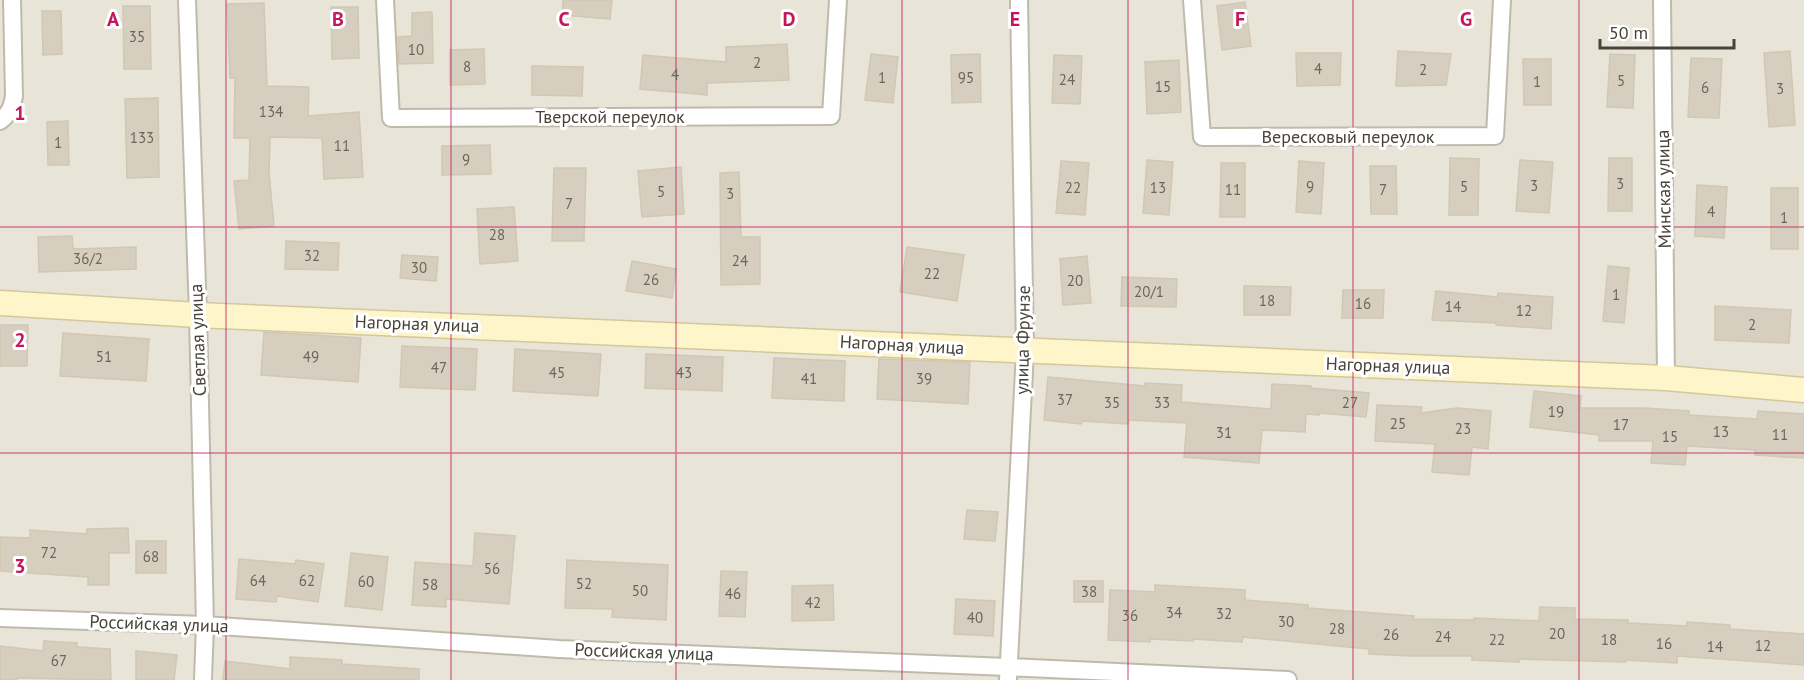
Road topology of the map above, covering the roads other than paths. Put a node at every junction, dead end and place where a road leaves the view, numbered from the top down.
1 (12, 0) edge
2 (188, 0) edge
3 (385, 0) edge
4 (838, 0) edge
5 (1019, 0) edge
6 (1192, 0) edge
7 (1502, 0) edge
8 (1662, 0) edge
9 (0, 121) edge
10 (0, 303) edge
11 (198, 315) junction
12 (1025, 351) junction
13 (1666, 378) junction
14 (1804, 390) edge
15 (0, 618) edge
16 (205, 625) junction
17 (1008, 673) edge
18 (203, 680) edge
19 (1288, 680) edge

1 - 9 street
2 - 11 street, Светлая улица
3 - 4 street, Тверской переулок
5 - 12 street, улица Фрунзе
6 - 7 street, Вересковый переулок
8 - 13 street, Минская улица
10 - 11 street, Нагорная улица
11 - 12 street, Нагорная улица
11 - 16 street, Светлая улица
12 - 13 street, Нагорная улица
12 - 17 street, улица Фрунзе
13 - 14 street, Нагорная улица
15 - 16 street, Российская улица
16 - 17 street, Российская улица
16 - 18 street, Светлая улица
17 - 19 street, Российская улица

